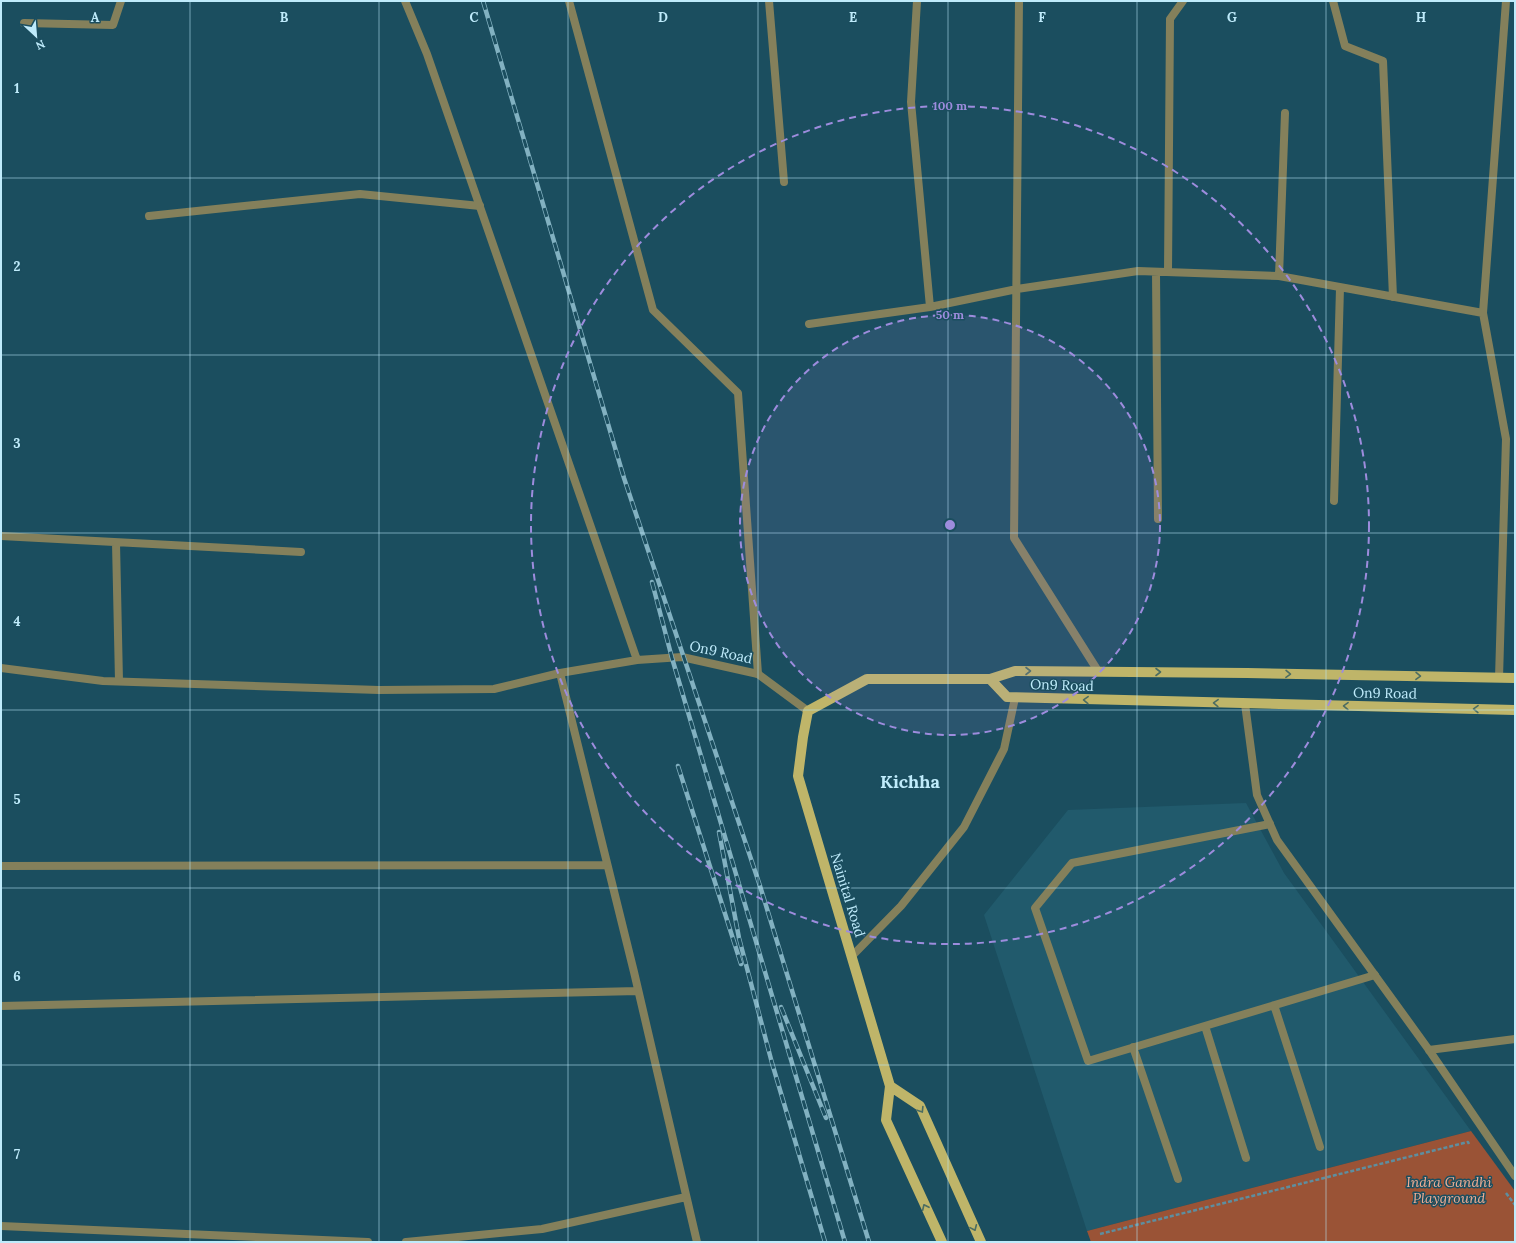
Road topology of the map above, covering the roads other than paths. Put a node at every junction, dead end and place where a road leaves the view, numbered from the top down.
1 (121, 1) edge
2 (405, 1) edge
3 (579, 1) edge
4 (769, 1) edge
5 (917, 1) edge
6 (1020, 1) edge
7 (1183, 1) edge
8 (1332, 1) edge
9 (1506, 1) edge
10 (569, 2) edge
11 (24, 24) dead end
12 (1285, 113) dead end
13 (784, 182) dead end
14 (480, 206) junction
15 (149, 216) dead end
16 (1156, 272) junction
17 (1168, 272) junction
18 (1279, 276) junction
19 (1340, 288) junction
20 (1017, 289) junction
21 (1392, 297) junction
22 (930, 307) junction
23 (1483, 313) junction
24 (809, 324) dead end
25 (1334, 501) dead end
26 (1158, 519) dead end
27 (1, 536) edge
28 (116, 543) junction
29 (301, 552) dead end
30 (637, 660) junction
31 (1, 668) edge
32 (1098, 672) junction
33 (560, 673) junction
34 (758, 674) junction
35 (1499, 678) junction
36 (1515, 678) edge
37 (990, 679) junction
38 (119, 681) junction
39 (1015, 698) junction
40 (1245, 704) junction
41 (1515, 710) edge
42 (808, 711) junction
43 (1270, 824) junction
44 (607, 865) junction
45 (1, 866) edge
46 (852, 956) junction
47 (1375, 975) junction
48 (638, 991) junction
49 (1274, 1005) junction
50 (1, 1006) edge
51 (1205, 1026) junction
52 (1515, 1039) edge
53 (1134, 1047) junction
54 (1429, 1050) junction
55 (890, 1086) junction
56 (1320, 1146) dead end
57 (1246, 1158) dead end
58 (1515, 1176) edge
59 (1178, 1179) dead end
60 (686, 1197) junction
61 (1, 1226) edge
62 (368, 1242) edge
63 (406, 1242) edge
64 (697, 1242) edge
65 (942, 1242) edge
66 (981, 1242) edge

1 - 11 street
2 - 14 street
3 - 10 street
4 - 13 street
5 - 22 street
6 - 20 street
7 - 17 street
8 - 21 street
9 - 23 street
10 - 34 street
12 - 18 street
14 - 15 street
14 - 30 street
16 - 17 street
16 - 20 street
16 - 26 street
17 - 18 street
18 - 19 street
19 - 21 street
19 - 25 street
20 - 22 street
20 - 32 street
21 - 23 street
22 - 24 street
23 - 35 street
27 - 28 street
28 - 29 street
28 - 38 street
30 - 33 street, On9 Road
30 - 34 street, On9 Road
31 - 38 street, On9 Road
32 -> 35 main road
37 -> 32 main road
33 - 38 street, On9 Road
33 - 44 street
34 - 42 street, On9 Road
35 - 36 main road
37 - 39 main road, On9 Road
37 - 42 main road
40 -> 39 main road, On9 Road
39 - 46 street
41 -> 40 main road, On9 Road
40 - 43 street
42 - 46 main road, Nainital Road
43 - 47 street
43 - 53 street
44 - 45 street
44 - 48 street
46 - 55 main road, Nainital Road
47 - 49 street
47 - 54 street
48 - 50 street
48 - 60 street
49 - 51 street
49 - 56 street
51 - 53 street
51 - 57 street
52 - 54 street
53 - 59 street
54 - 58 street
65 -> 55 main road, Nainital Road
55 -> 66 main road
60 - 63 street
60 - 64 street
61 - 62 street

